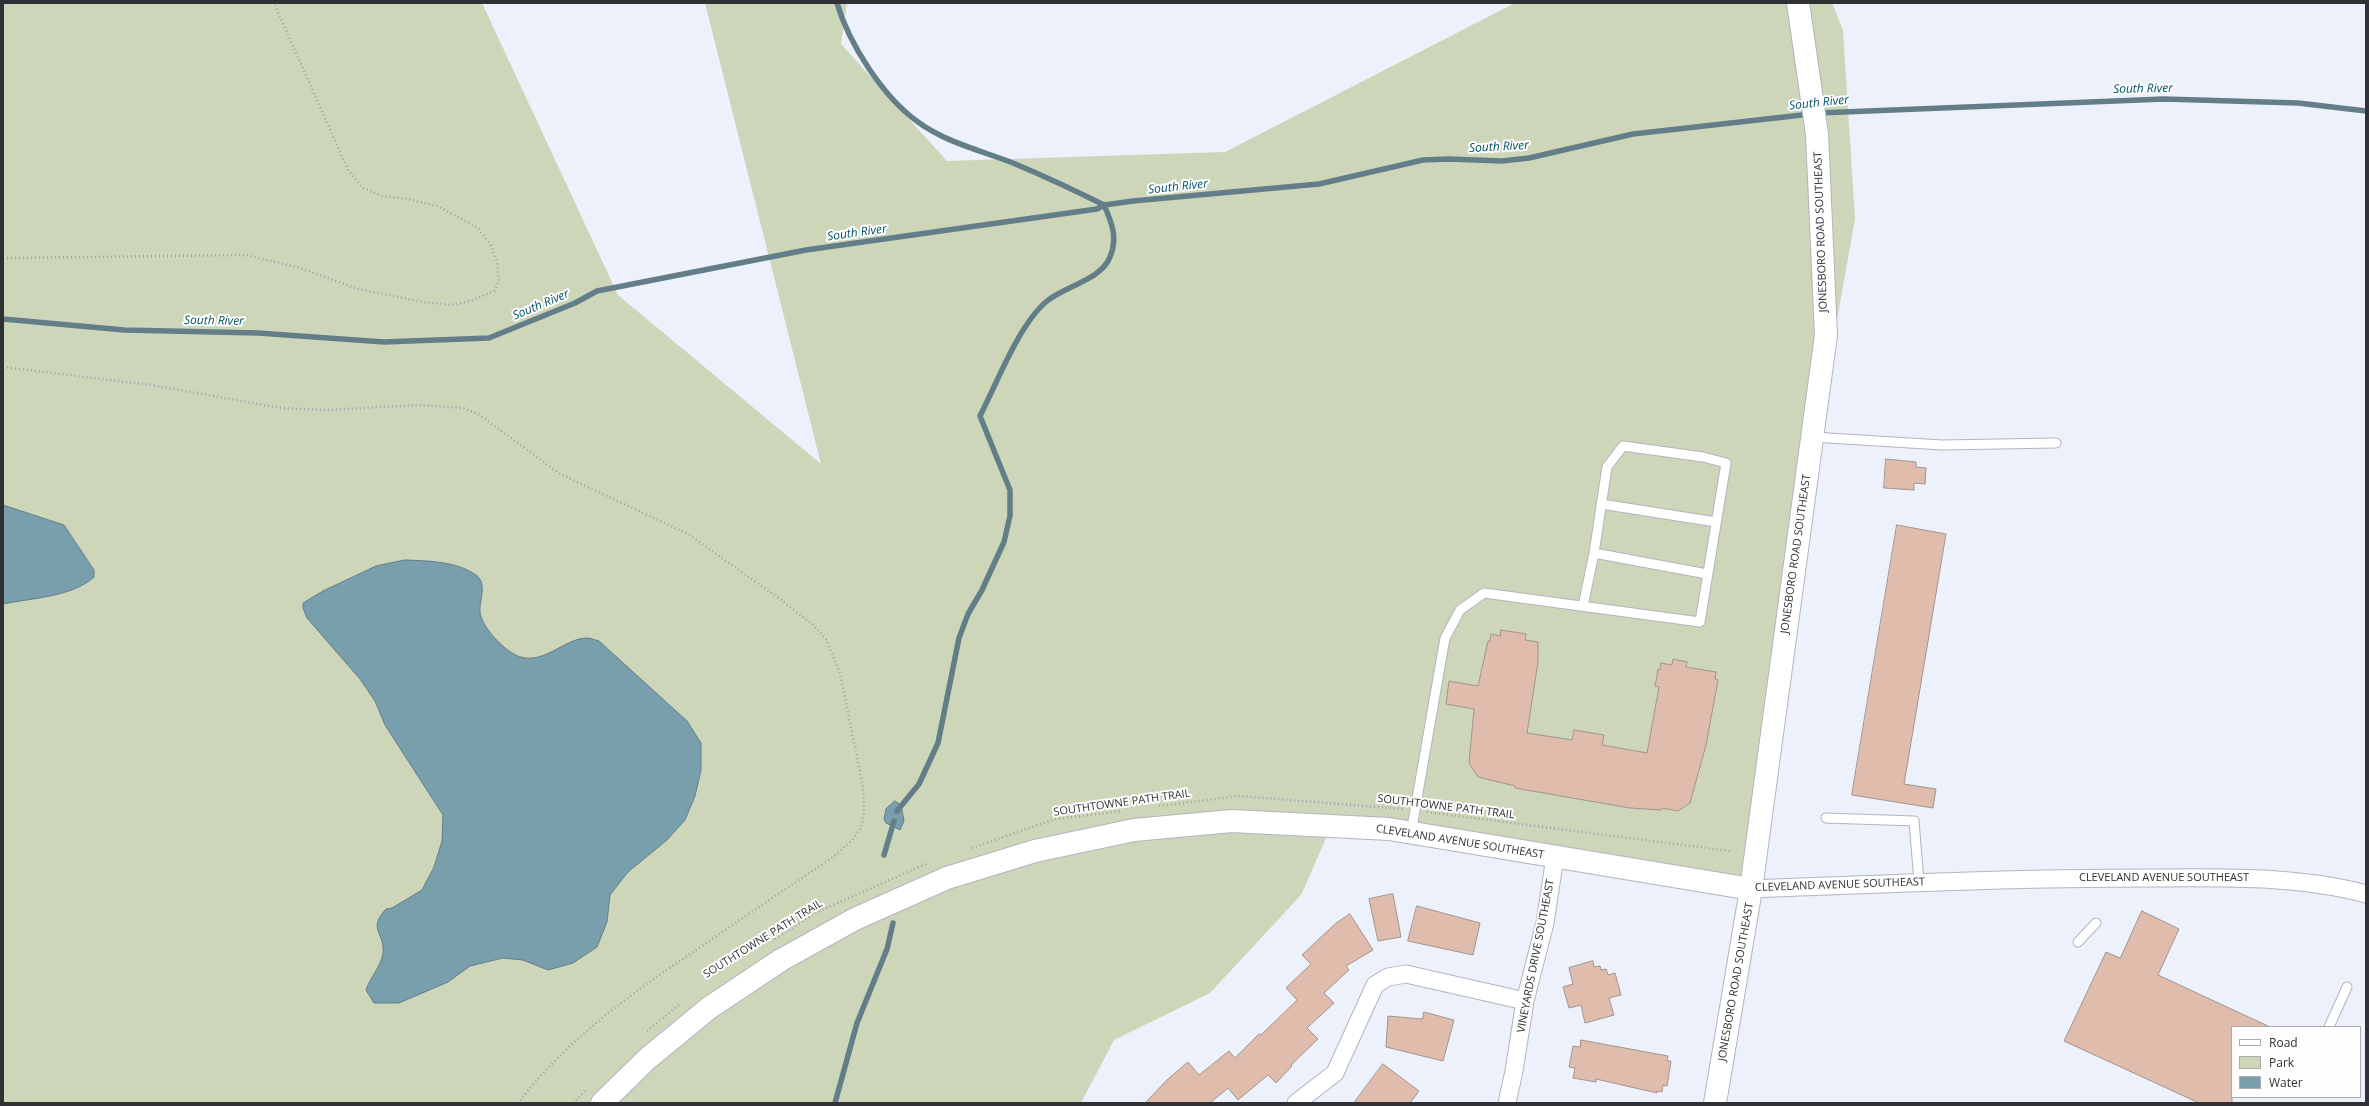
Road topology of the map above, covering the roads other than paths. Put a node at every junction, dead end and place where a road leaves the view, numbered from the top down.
1 (1798, 3) edge
2 (1812, 437) junction
3 (2056, 443) dead end
4 (1601, 504) junction
5 (1716, 522) junction
6 (1594, 553) junction
7 (1707, 574) junction
8 (1583, 606) junction
9 (1826, 818) dead end
10 (1411, 833) junction
11 (1555, 857) junction
12 (1919, 882) junction
13 (1751, 889) junction
14 (2366, 894) edge
15 (2096, 923) dead end
16 (2078, 942) dead end
17 (2347, 987) dead end
18 (1525, 1001) junction
19 (2329, 1026) edge
20 (602, 1103) edge
21 (1296, 1103) edge
22 (1507, 1103) edge
23 (1715, 1103) edge

1 - 2 main road, JONESBORO ROAD SOUTHEAST
2 - 3 lane
2 - 13 main road, JONESBORO ROAD SOUTHEAST
4 - 5 lane
4 - 5 lane
4 - 6 lane
5 - 7 lane
6 - 7 lane
6 - 8 lane
7 - 8 lane
8 - 10 lane
9 - 12 lane
10 - 11 main road, CLEVELAND AVENUE SOUTHEAST
10 - 20 main road, CLEVELAND AVENUE SOUTHEAST
11 - 13 main road, CLEVELAND AVENUE SOUTHEAST
11 - 18 street, VINEYARDS DRIVE SOUTHEAST
12 - 13 street, CLEVELAND AVENUE SOUTHEAST
12 - 14 street, CLEVELAND AVENUE SOUTHEAST
13 - 23 main road, JONESBORO ROAD SOUTHEAST
15 - 16 lane
17 - 19 lane
18 - 21 street
18 - 22 street, VINEYARDS DRIVE SOUTHEAST

